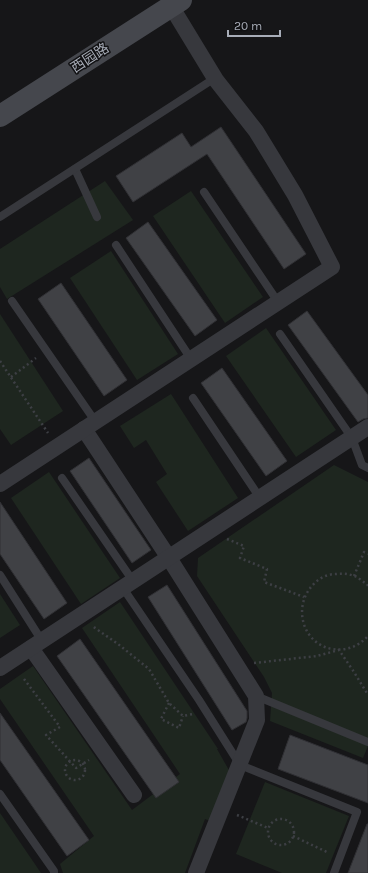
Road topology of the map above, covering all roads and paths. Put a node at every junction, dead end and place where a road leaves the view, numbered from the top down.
1 (176, 3) edge
2 (215, 78) junction
3 (0, 116) edge
4 (75, 169) junction
5 (204, 192) dead end
6 (97, 217) dead end
7 (0, 218) edge
8 (116, 246) dead end
9 (12, 301) dead end
10 (278, 302) junction
11 (280, 334) dead end
12 (46, 351) junction
13 (191, 359) junction
14 (0, 360) edge
15 (11, 377) junction
16 (194, 398) dead end
17 (90, 425) junction
18 (368, 427) edge
19 (352, 438) junction
20 (57, 446) junction
21 (368, 468) edge
22 (62, 478) dead end
23 (0, 484) edge
24 (260, 498) junction
25 (209, 532) junction
26 (368, 554) edge
27 (169, 558) junction
28 (0, 575) edge
29 (354, 576) junction
30 (128, 585) junction
31 (368, 586) edge
32 (304, 597) junction
33 (88, 610) junction
34 (368, 636) edge
35 (37, 644) junction
36 (339, 650) junction
37 (236, 664) junction
38 (0, 668) edge
39 (24, 679) dead end
40 (368, 695) edge
41 (256, 696) junction
42 (170, 703) junction
43 (205, 711) junction
44 (183, 716) junction
45 (368, 742) edge
46 (103, 750) junction
47 (69, 761) junction
48 (83, 764) junction
49 (240, 765) junction
50 (0, 794) edge
51 (134, 795) dead end
52 (222, 808) junction
53 (268, 828) junction
54 (293, 836) junction
55 (340, 858) junction
56 (54, 873) edge
57 (196, 873) edge
58 (334, 873) edge

1 - 2 street
1 - 3 main road, 西园路
2 - 4 lane
2 - 10 street
4 - 6 lane
4 - 7 lane
5 - 10 lane
8 - 13 lane
9 - 12 lane
10 - 13 street
11 - 19 lane
12 - 15 path
12 - 17 lane
13 - 17 street
14 - 15 path
15 - 20 path
16 - 24 lane
17 - 20 street
17 - 27 street
18 - 19 street
19 - 21 lane
19 - 24 street
20 - 23 street
22 - 30 lane
24 - 25 street
25 - 27 street
25 - 32 path
26 - 29 path
27 - 30 street
27 - 37 street
28 - 35 lane
29 - 31 path
29 - 32 path
30 - 33 street
30 - 43 lane
32 - 36 path
33 - 35 street
33 - 42 path
34 - 36 path
35 - 38 street
35 - 46 street
36 - 37 path
36 - 40 path
37 - 41 street
39 - 47 path
41 - 45 lane
41 - 49 street
42 - 44 path
42 - 44 path
43 - 44 path
43 - 49 lane
46 - 48 path
46 - 51 street
47 - 48 path
47 - 48 path
47 - 48 path
49 - 52 street
49 - 55 lane
50 - 56 lane
52 - 53 path
52 - 57 street
53 - 54 path
53 - 54 path
54 - 55 path
55 - 58 lane

